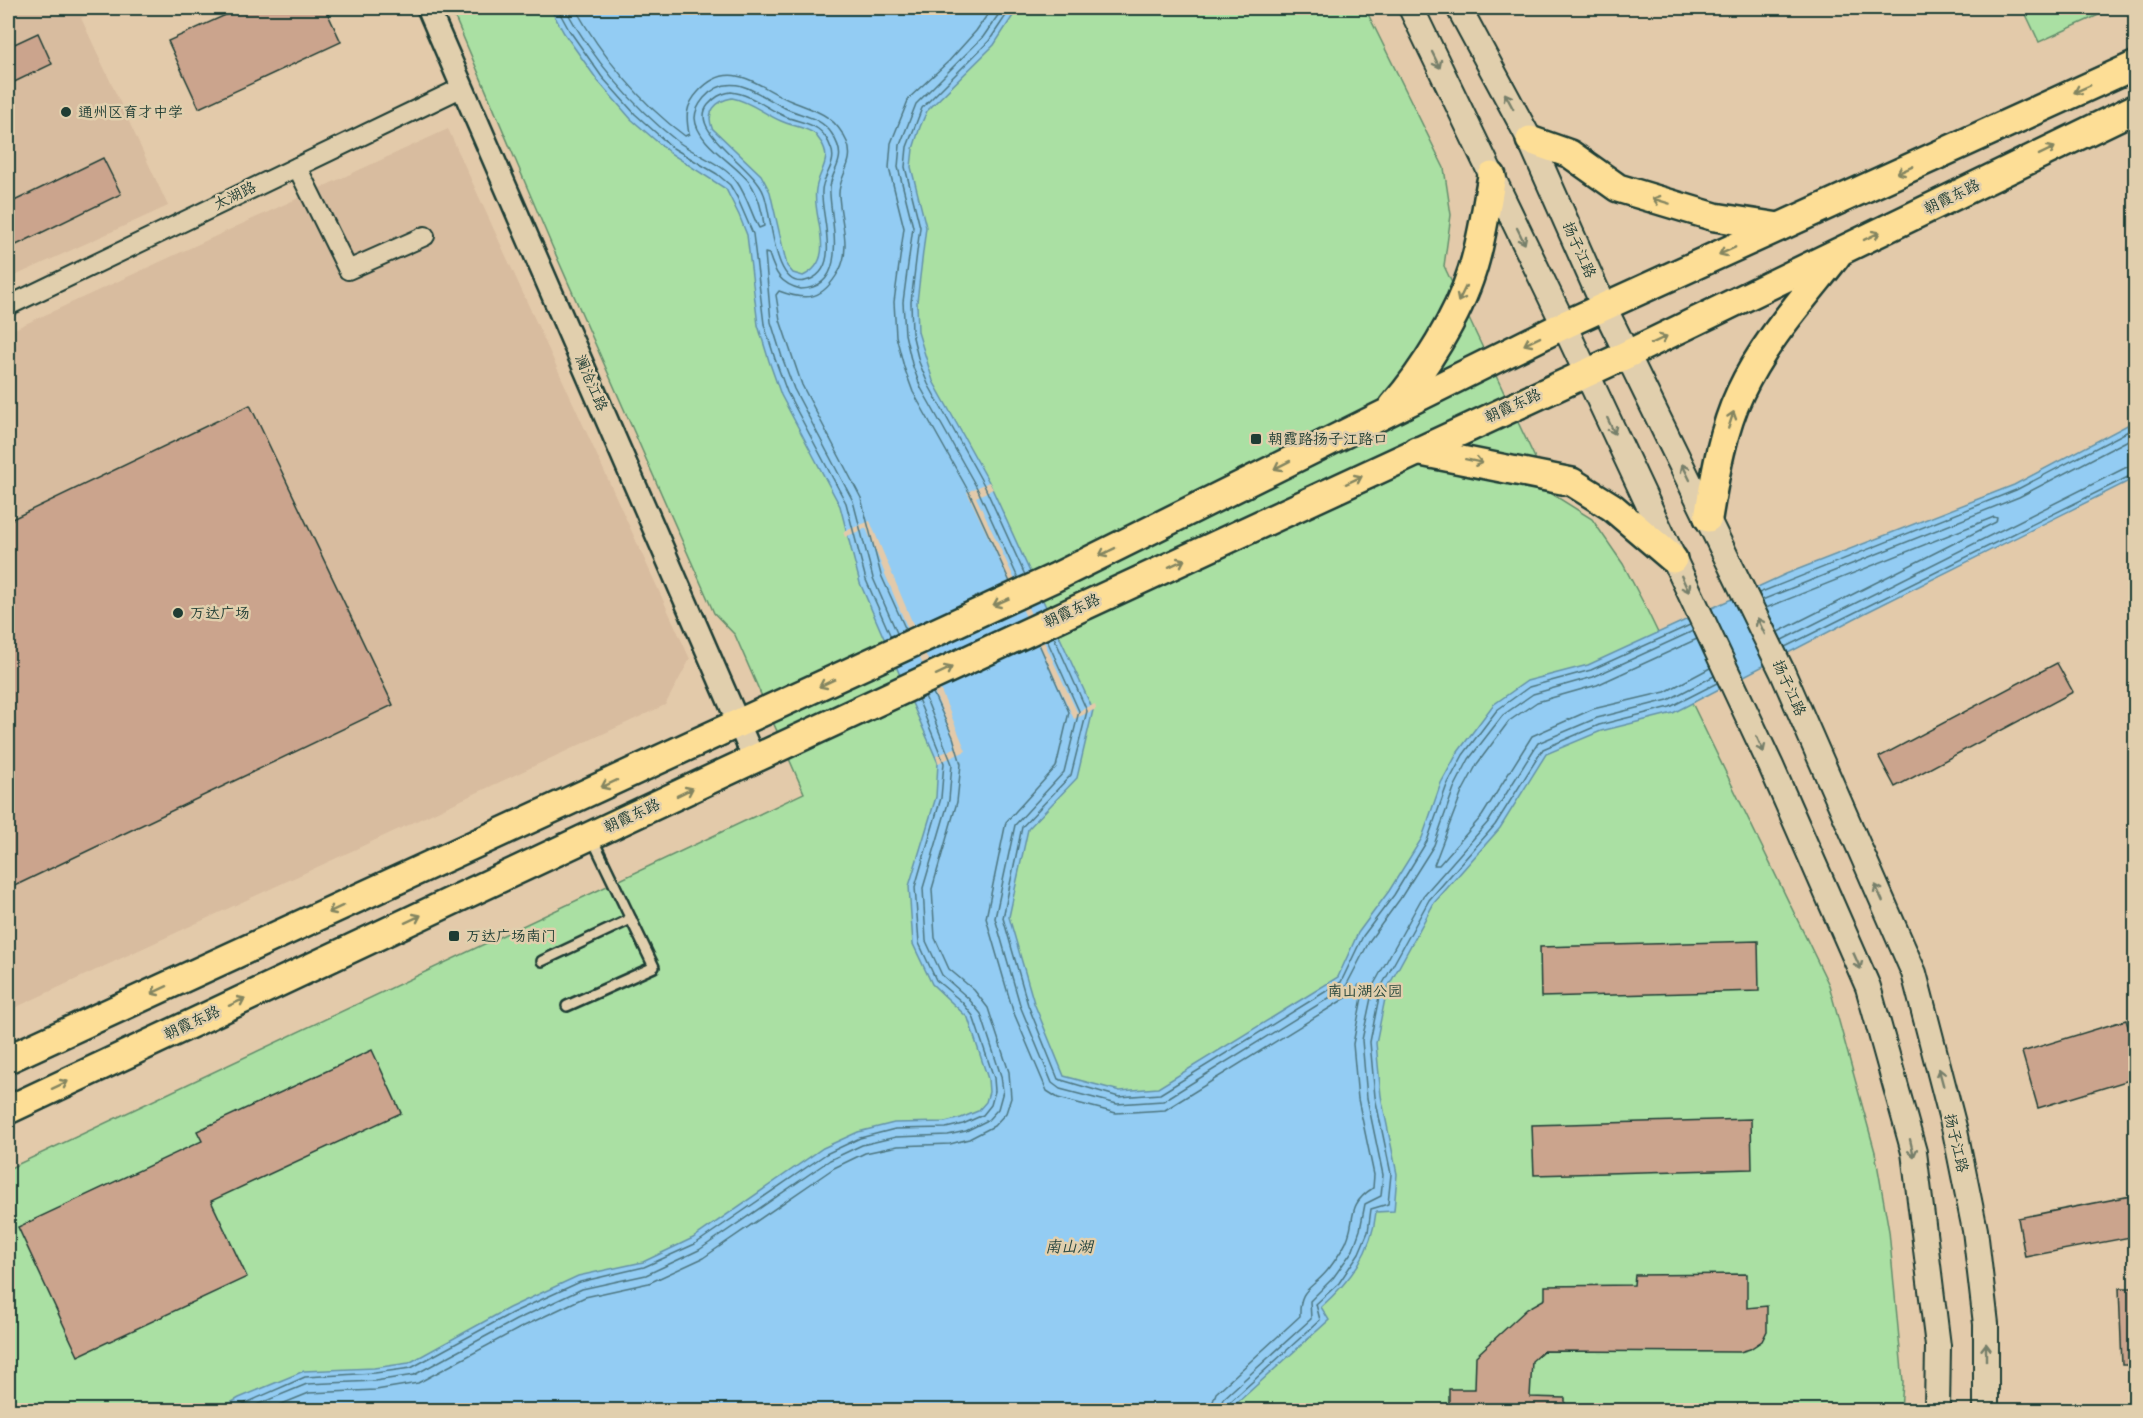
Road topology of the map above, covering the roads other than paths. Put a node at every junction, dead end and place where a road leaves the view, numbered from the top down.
1 (428, 8) edge
2 (1411, 8) edge
3 (1459, 8) edge
4 (2136, 65) edge
5 (463, 87) junction
6 (2136, 108) edge
7 (1530, 140) junction
8 (297, 166) junction
9 (1492, 176) junction
10 (1779, 227) junction
11 (424, 236) dead end
12 (1841, 251) junction
13 (8, 306) edge
14 (1604, 307) junction
15 (1564, 325) junction
16 (1628, 354) junction
17 (1586, 372) junction
18 (1386, 413) junction
19 (1416, 451) junction
20 (1708, 518) junction
21 (1673, 559) junction
22 (738, 725) junction
23 (754, 759) junction
24 (591, 836) junction
25 (631, 919) junction
26 (542, 961) dead end
27 (567, 1005) dead end
28 (8, 1059) edge
29 (8, 1110) edge
30 (1937, 1410) edge
31 (1986, 1410) edge

1 - 5 street, 澜沧江路
2 -> 9 main road
7 -> 3 main road, 扬子江路
4 -> 10 main road
5 - 8 street, 太湖路
5 - 22 street, 澜沧江路
12 -> 6 main road, 朝霞东路
10 -> 7 main road
7 - 14 main road, 扬子江路
8 - 11 street
8 - 13 street, 太湖路
9 -> 15 main road
9 -> 18 main road
10 -> 14 main road
16 -> 12 main road, 朝霞东路
20 -> 12 main road
14 - 15 main road
14 - 16 main road, 扬子江路
15 - 17 main road
15 -> 18 main road
16 - 17 main road, 朝霞东路
20 -> 16 main road, 扬子江路
17 - 19 main road, 朝霞东路
17 -> 21 main road
18 -> 22 main road
19 -> 21 main road
23 -> 19 main road, 朝霞东路
31 -> 20 main road, 扬子江路
21 -> 30 main road
22 - 23 street, 澜沧江路
22 -> 28 main road
24 -> 23 main road, 朝霞东路
24 - 25 lane
29 -> 24 main road, 朝霞东路
25 - 26 lane
25 - 27 lane

